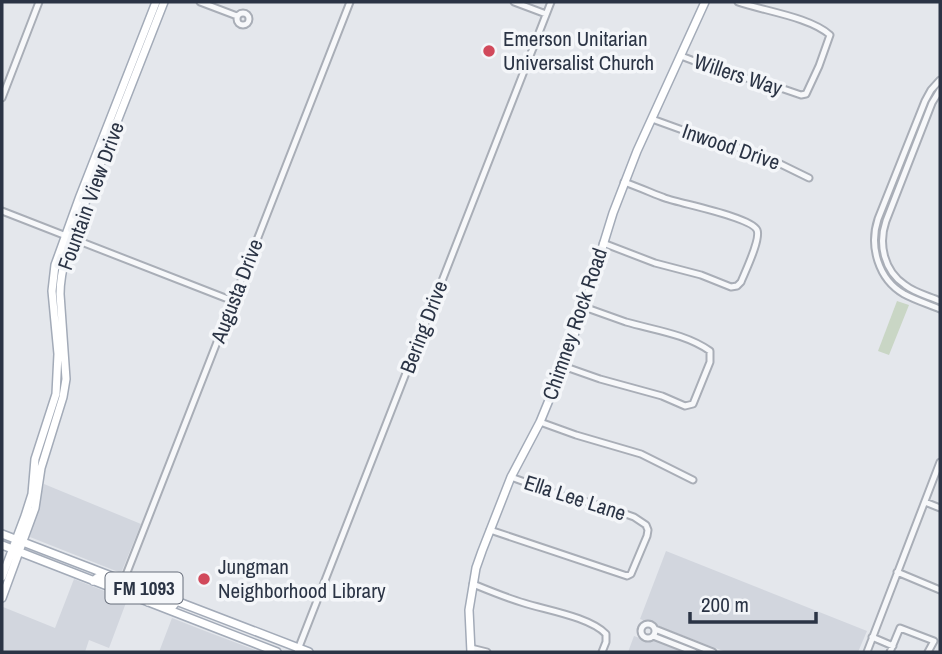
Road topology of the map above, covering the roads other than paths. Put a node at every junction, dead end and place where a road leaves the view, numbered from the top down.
1 (39, 2) edge
2 (156, 2) edge
3 (164, 2) edge
4 (200, 2) edge
5 (350, 2) edge
6 (514, 2) edge
7 (551, 2) edge
8 (705, 2) edge
9 (738, 2) edge
10 (546, 14) junction
11 (237, 16) dead end
12 (142, 49) junction
13 (681, 56) junction
14 (940, 81) edge
15 (940, 90) edge
16 (2, 97) edge
17 (652, 119) junction
18 (906, 150) junction
19 (913, 151) junction
20 (808, 178) dead end
21 (624, 182) junction
22 (2, 211) edge
23 (68, 237) junction
24 (603, 243) junction
25 (883, 249) junction
26 (876, 251) junction
27 (925, 299) junction
28 (233, 301) junction
29 (940, 301) edge
30 (584, 306) junction
31 (940, 309) edge
32 (563, 366) junction
33 (540, 422) junction
34 (940, 462) edge
35 (511, 477) junction
36 (693, 480) dead end
37 (925, 502) junction
38 (940, 508) edge
39 (490, 530) junction
40 (2, 534) edge
41 (20, 541) junction
42 (2, 545) edge
43 (16, 551) junction
44 (897, 572) junction
45 (2, 577) edge
46 (124, 580) junction
47 (93, 581) junction
48 (473, 584) junction
49 (940, 588) edge
50 (2, 598) edge
51 (177, 601) junction
52 (148, 602) junction
53 (177, 613) junction
54 (212, 615) junction
55 (872, 637) junction
56 (891, 649) edge
57 (297, 650) edge
58 (471, 651) edge
59 (277, 652) edge
60 (309, 652) edge
61 (487, 652) edge
62 (602, 652) edge
63 (694, 652) edge
64 (710, 652) edge
65 (867, 652) edge
66 (928, 652) edge

1 - 16 street
2 - 12 main road, Fountain View Drive
3 - 12 main road, Fountain View Drive
4 - 11 street
5 - 28 street, Augusta Drive
6 - 10 street
7 - 10 street, Bering Drive
8 - 13 main road, Chimney Rock Road
9 - 13 street, Willers Way
10 - 57 street, Bering Drive
12 - 23 main road, Fountain View Drive
13 - 17 main road, Chimney Rock Road
14 - 18 street
15 - 19 street
17 - 20 street, Inwood Drive
17 - 21 main road, Chimney Rock Road
18 - 19 street
18 - 26 street
19 - 25 street
21 - 24 main road, Chimney Rock Road
21 - 24 street
22 - 23 street
23 - 28 street
23 - 41 main road, Fountain View Drive
24 - 30 main road, Chimney Rock Road
25 - 26 street
25 - 27 street
26 - 27 street
27 - 29 street
27 - 31 street
28 - 46 street, Augusta Drive
30 - 32 main road, Chimney Rock Road
30 - 32 street
32 - 33 main road, Chimney Rock Road
33 - 35 main road, Chimney Rock Road
33 - 36 street
34 - 37 street
35 - 39 main road, Chimney Rock Road
35 - 39 street, Ella Lee Lane
37 - 38 street
37 - 44 street
39 - 48 main road, Chimney Rock Road
40 - 41 main road, FM 1093
41 - 43 main road, Fountain View Drive
41 - 46 main road, FM 1093
42 - 43 main road, FM 1093
43 - 45 main road, Fountain View Drive
43 - 47 main road, FM 1093
43 - 50 main road, Fountain View Drive
44 - 49 street
44 - 55 street
46 - 47 main road
46 - 51 main road, FM 1093
47 - 52 main road, FM 1093
48 - 58 main road, Chimney Rock Road
48 - 62 street
51 - 52 main road
51 - 54 main road, FM 1093
52 - 53 main road, FM 1093
53 - 54 main road
53 - 59 main road, FM 1093
54 - 57 main road, FM 1093
55 - 56 street
55 - 65 street
56 - 66 street
57 - 60 main road, FM 1093
58 - 61 street
63 - 64 street

